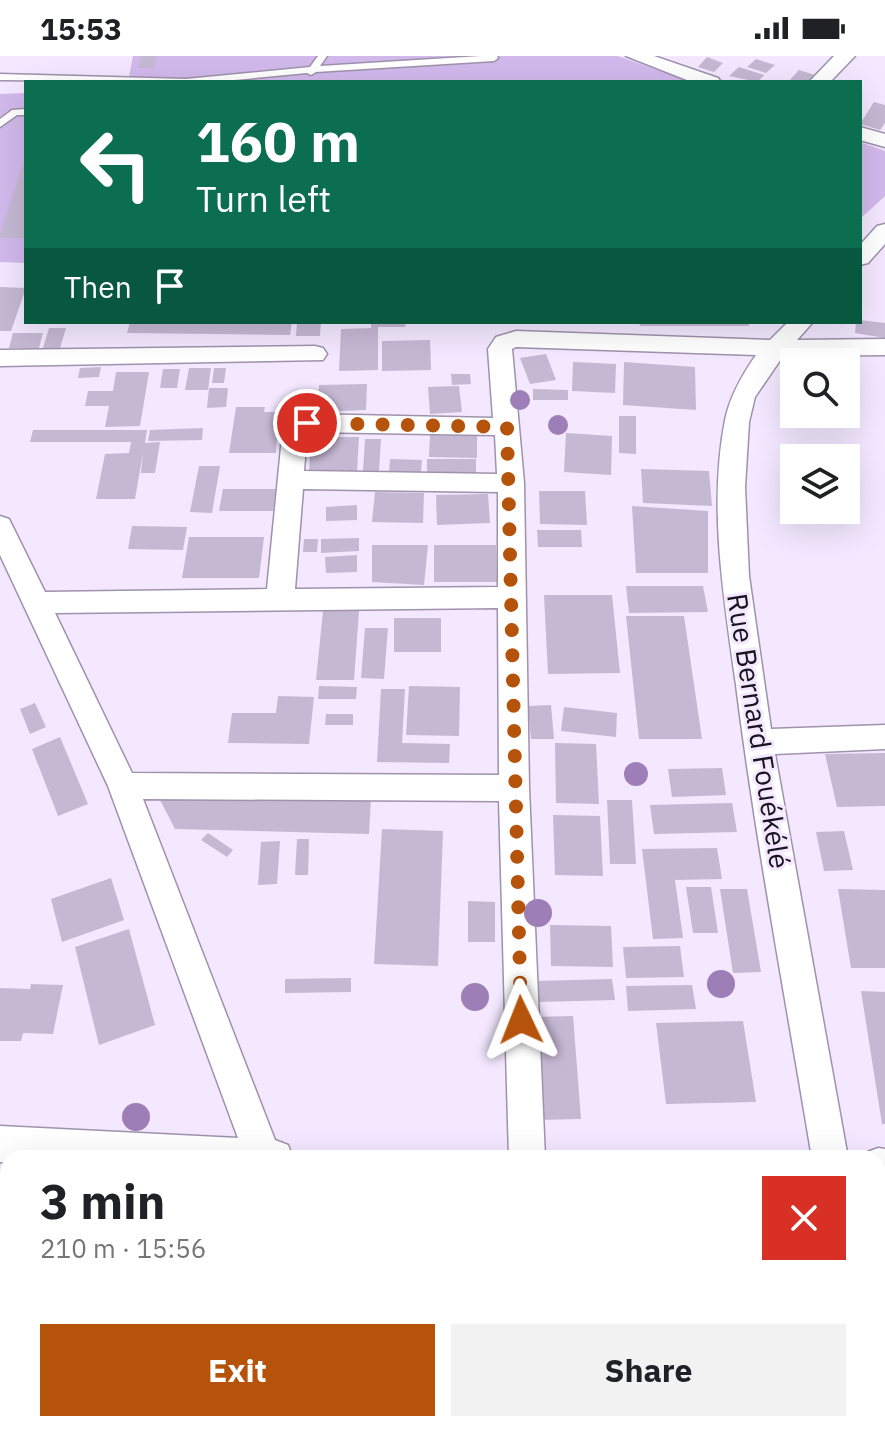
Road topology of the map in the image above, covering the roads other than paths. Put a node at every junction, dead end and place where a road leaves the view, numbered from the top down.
1 (323, 56) edge
2 (636, 56) edge
3 (845, 56) edge
4 (494, 58) edge
5 (679, 62) edge
6 (311, 72) junction
7 (0, 77) edge
8 (112, 80) edge
9 (212, 80) edge
10 (708, 80) edge
11 (821, 80) edge
12 (24, 112) edge
13 (0, 124) edge
14 (862, 134) edge
15 (885, 141) edge
16 (885, 231) edge
17 (862, 256) edge
18 (799, 324) edge
19 (885, 347) edge
20 (776, 348) junction
21 (315, 354) dead end
22 (0, 358) edge
23 (507, 427) junction
24 (290, 480) junction
25 (511, 483) junction
26 (0, 526) edge
27 (512, 597) junction
28 (280, 599) junction
29 (37, 603) junction
30 (885, 737) edge
31 (758, 742) junction
32 (123, 786) junction
33 (514, 788) junction
34 (0, 1144) edge
35 (113, 1150) edge
36 (261, 1150) edge
37 (527, 1150) edge
38 (829, 1150) edge

1 - 6 lane
2 - 5 street
3 - 11 street
4 - 6 lane
5 - 10 street
6 - 9 lane
7 - 8 lane
12 - 13 lane
14 - 15 street
16 - 17 street
18 - 20 street, Rue Bernard Fouékélé
19 - 20 street
20 - 23 street
20 - 31 street, Rue Bernard Fouékélé
21 - 22 street
23 - 24 street
23 - 25 street
24 - 25 street
24 - 28 street
25 - 27 street
26 - 29 street
27 - 28 street
27 - 33 street
28 - 29 street
29 - 32 street
30 - 31 street
31 - 38 street, Rue Bernard Fouékélé
32 - 33 street
32 - 36 street
33 - 37 street
34 - 35 street

